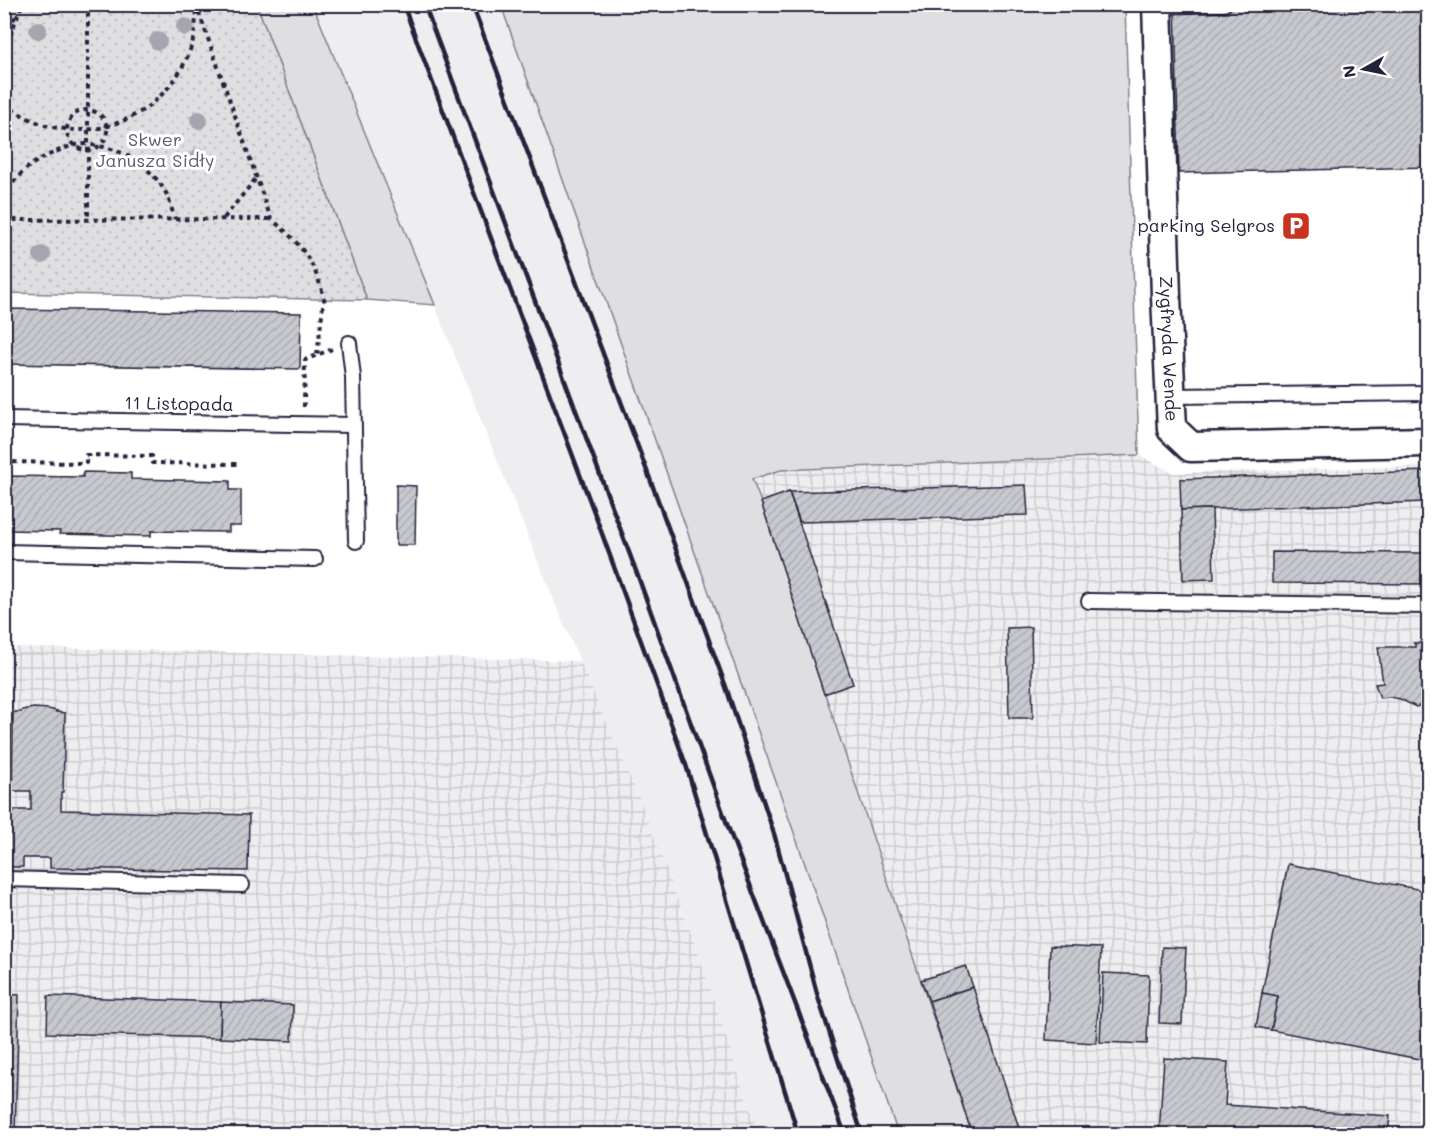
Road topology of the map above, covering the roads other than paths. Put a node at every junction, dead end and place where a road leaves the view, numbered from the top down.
1 (1224, 4) edge
2 (1157, 5) edge
3 (349, 343) dead end
4 (1428, 393) edge
5 (1170, 396) junction
6 (4, 419) edge
7 (353, 425) junction
8 (1428, 442) edge
9 (356, 541) dead end
10 (4, 552) edge
11 (315, 559) dead end
12 (1089, 601) dead end
13 (1428, 606) edge
14 (4, 879) edge
15 (242, 885) dead end

1 - 2 lane
2 - 5 street, Zygfryda Wende
3 - 7 lane
4 - 5 lane
5 - 8 street, Zygfryda Wende
6 - 7 lane, 11 Listopada
7 - 9 lane
10 - 11 lane
12 - 13 lane
14 - 15 lane

